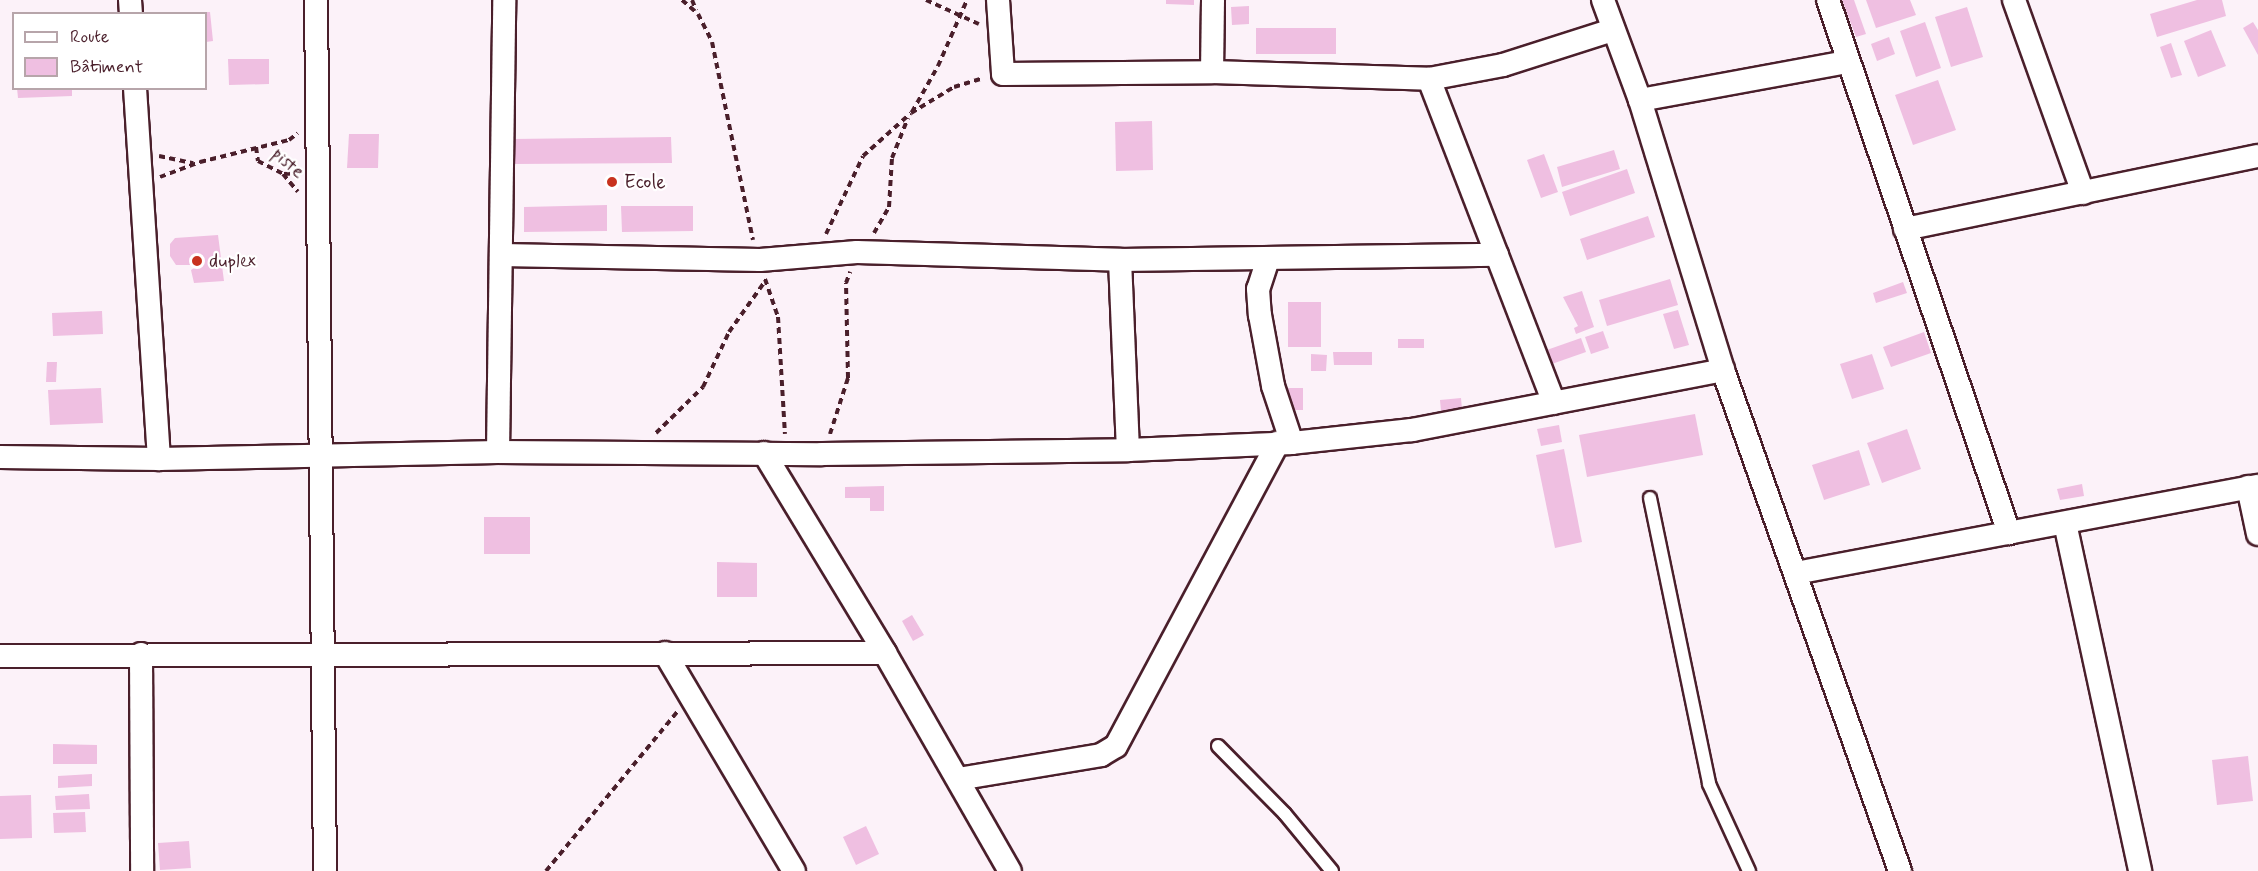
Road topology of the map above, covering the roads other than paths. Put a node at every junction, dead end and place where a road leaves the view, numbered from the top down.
1 (316, 0) edge
2 (504, 0) edge
3 (999, 0) edge
4 (1213, 0) edge
5 (1604, 0) edge
6 (1828, 0) edge
7 (2014, 0) edge
8 (1614, 30) junction
9 (1848, 62) junction
10 (1212, 72) junction
11 (1429, 79) junction
12 (135, 90) edge
13 (1640, 100) junction
14 (2258, 156) edge
15 (2083, 193) junction
16 (1905, 229) junction
17 (502, 255) junction
18 (1497, 255) junction
19 (1268, 259) junction
20 (1120, 260) junction
21 (1723, 370) junction
22 (1554, 403) junction
23 (1285, 443) junction
24 (1128, 450) junction
25 (498, 452) junction
26 (775, 453) junction
27 (318, 454) junction
28 (0, 457) edge
29 (159, 459) junction
30 (2253, 487) edge
31 (1650, 498) dead end
32 (2065, 523) junction
33 (2009, 533) junction
34 (2258, 534) edge
35 (1796, 573) junction
36 (323, 653) junction
37 (885, 653) junction
38 (141, 654) junction
39 (665, 654) junction
40 (0, 656) edge
41 (1218, 746) dead end
42 (958, 779) junction
43 (142, 871) edge
44 (325, 871) edge
45 (794, 871) edge
46 (1010, 871) edge
47 (1332, 871) edge
48 (1749, 871) edge
49 (1900, 871) edge
50 (2140, 871) edge

1 - 27 street
2 - 17 street
3 - 10 street
4 - 10 street
5 - 8 street
6 - 9 street
7 - 15 street
8 - 11 street
8 - 13 street
9 - 13 street
9 - 16 street
10 - 11 street
11 - 18 street
12 - 29 street
13 - 21 street
14 - 15 street
15 - 16 street
16 - 33 street
17 - 20 street
17 - 25 street
18 - 19 street
18 - 22 street
19 - 20 street
19 - 23 street
20 - 24 street
21 - 22 street
21 - 35 street
22 - 23 street
23 - 24 street
23 - 42 street
24 - 26 street
25 - 26 street
25 - 27 street
26 - 37 street
27 - 29 street
27 - 36 street
28 - 29 street
30 - 32 street
30 - 34 street
31 - 48 lane
32 - 33 street
32 - 50 street
33 - 35 street
35 - 49 street
36 - 38 street
36 - 39 street
36 - 44 street
37 - 39 street
37 - 42 street
38 - 40 street
38 - 43 street
39 - 45 street
41 - 47 lane
42 - 46 street

